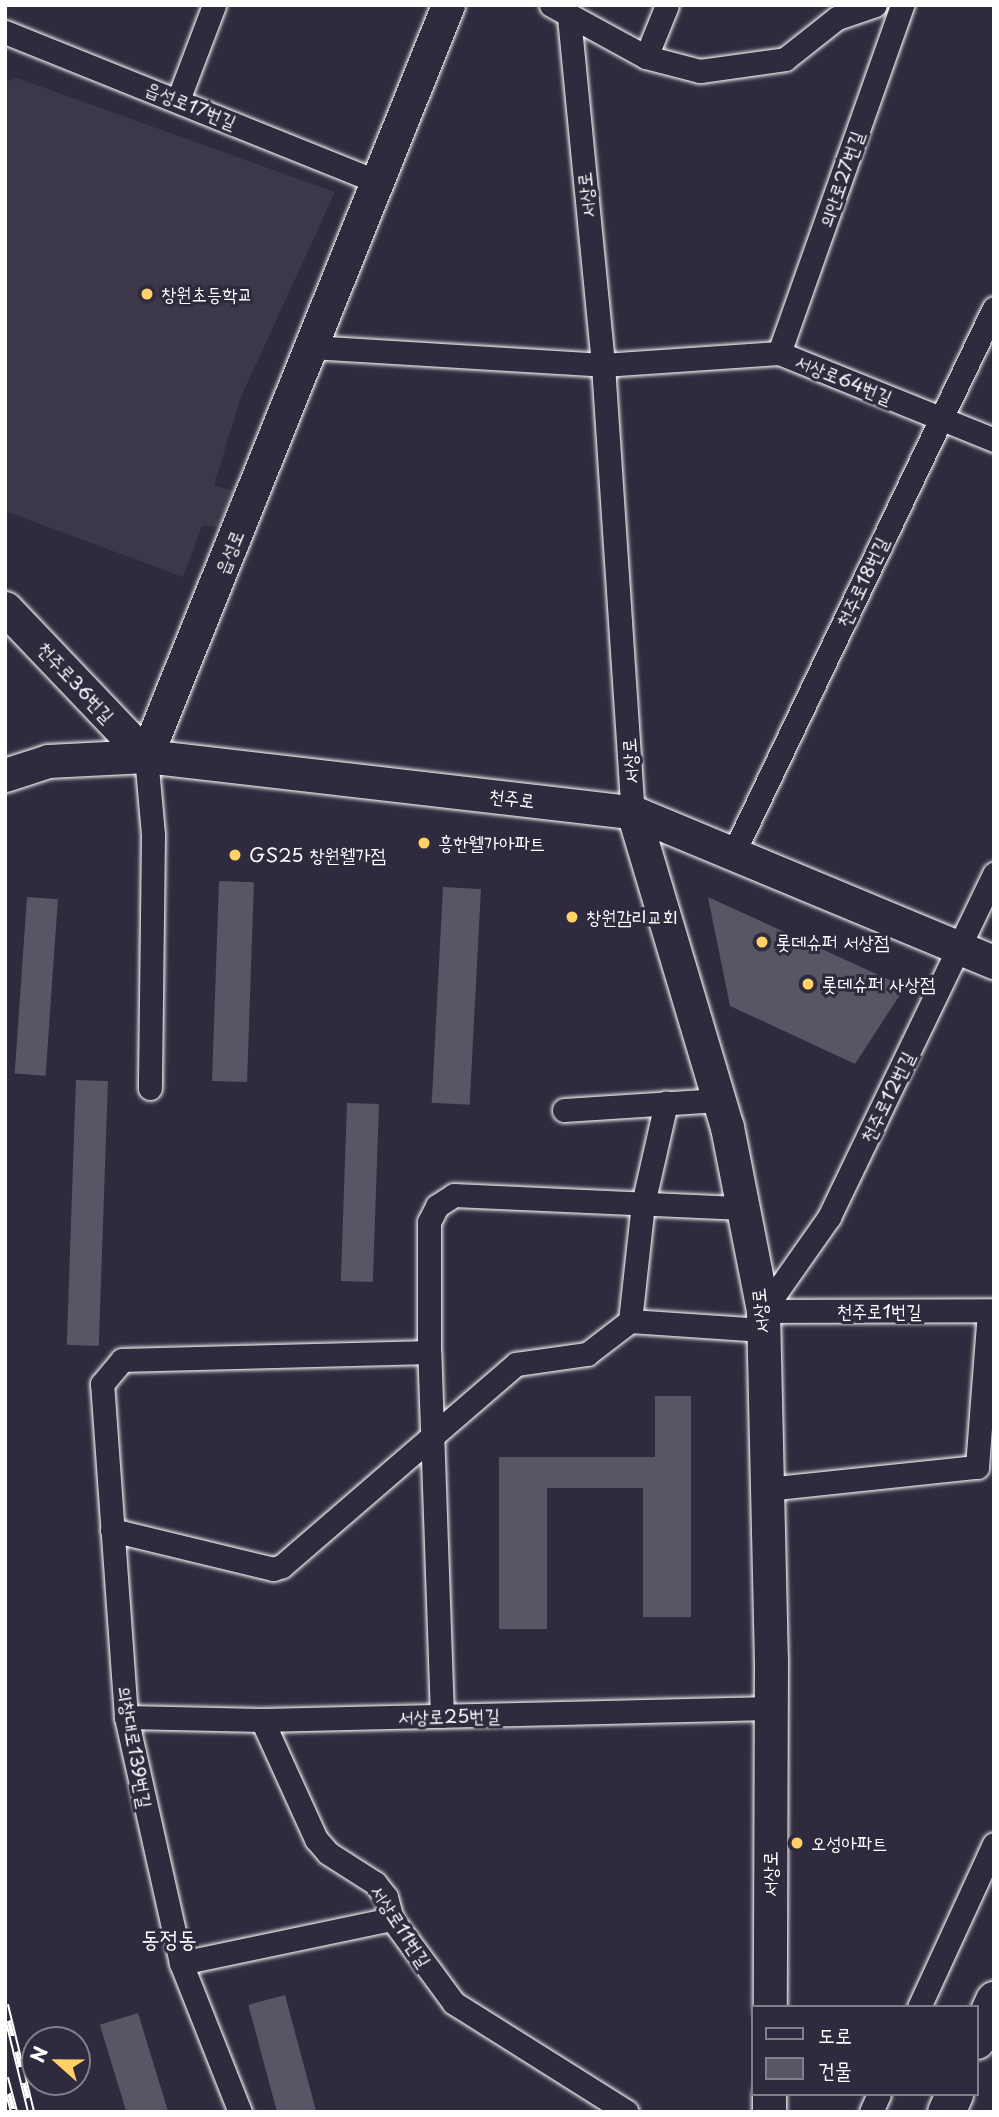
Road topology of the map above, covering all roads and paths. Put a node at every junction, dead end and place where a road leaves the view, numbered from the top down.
1 (214, 5) edge
2 (448, 5) edge
3 (667, 5) edge
4 (875, 5) edge
5 (902, 5) edge
6 (560, 11) edge
7 (5, 32) edge
8 (646, 57) junction
9 (178, 100) junction
10 (375, 181) junction
11 (994, 308) edge
12 (311, 347) junction
13 (779, 353) junction
14 (603, 365) junction
15 (940, 418) junction
16 (994, 440) edge
17 (5, 608) edge
18 (146, 756) junction
19 (5, 775) edge
20 (633, 812) junction
21 (732, 856) junction
22 (994, 874) edge
23 (960, 946) junction
24 (994, 962) edge
25 (150, 1087) dead end
26 (719, 1100) junction
27 (666, 1103) junction
28 (564, 1110) dead end
29 (643, 1204) junction
30 (743, 1208) junction
31 (991, 1311) edge
32 (763, 1320) junction
33 (630, 1321) junction
34 (429, 1352) junction
35 (432, 1435) junction
36 (766, 1489) junction
37 (113, 1530) junction
38 (771, 1708) junction
39 (442, 1716) junction
40 (126, 1717) junction
41 (262, 1720) junction
42 (994, 1844) edge
43 (392, 1919) junction
44 (181, 1963) junction
45 (994, 2000) edge
46 (770, 2005) edge
47 (920, 2005) edge
48 (978, 2036) edge
49 (878, 2096) edge
50 (953, 2096) edge
51 (240, 2112) edge
52 (627, 2112) edge
53 (871, 2112) edge
54 (946, 2112) edge

1 - 9 street
2 - 10 main road, 읍성로
3 - 8 street
4 - 8 street
5 - 13 street, 의안로27번길
6 - 8 street
6 - 14 street, 서상로
7 - 9 street, 읍성로17번길
9 - 10 street, 읍성로17번길
10 - 12 main road, 읍성로
11 - 15 street, 천주로18번길
12 - 14 street
12 - 18 main road, 읍성로
13 - 14 street, 서상로64번길
13 - 15 street, 서상로64번길
14 - 20 street, 서상로
15 - 16 street, 서상로64번길
15 - 21 street, 천주로18번길
17 - 18 main road, 천주로36번길
18 - 19 main road, 천주로
18 - 20 main road, 천주로
18 - 25 street
20 - 21 main road, 천주로
20 - 26 main road, 서상로
21 - 23 main road, 천주로
22 - 23 street, 천주로12번길
23 - 24 main road, 천주로
23 - 32 street, 천주로12번길
26 - 27 street
26 - 30 main road, 서상로
27 - 28 street
27 - 29 street
29 - 30 street
29 - 33 street
29 - 34 street
30 - 32 main road, 서상로
31 - 32 street, 천주로1번길
31 - 36 street
32 - 33 street, 천주로1번길
32 - 36 main road, 서상로
33 - 35 street
34 - 35 street
34 - 37 street, 의창대로139번길
35 - 37 street
35 - 39 street
36 - 38 main road, 서상로
37 - 40 street, 의창대로139번길
38 - 39 street, 서상로25번길
38 - 46 main road, 서상로
39 - 41 street, 서상로25번길
40 - 41 street, 서상로25번길
40 - 44 street, 의창대로139번길
41 - 43 street, 서상로11번길
42 - 47 street
43 - 44 street
43 - 52 street, 서상로11번길
44 - 51 street, 의창대로139번길
45 - 48 main road
49 - 53 street
50 - 54 main road

